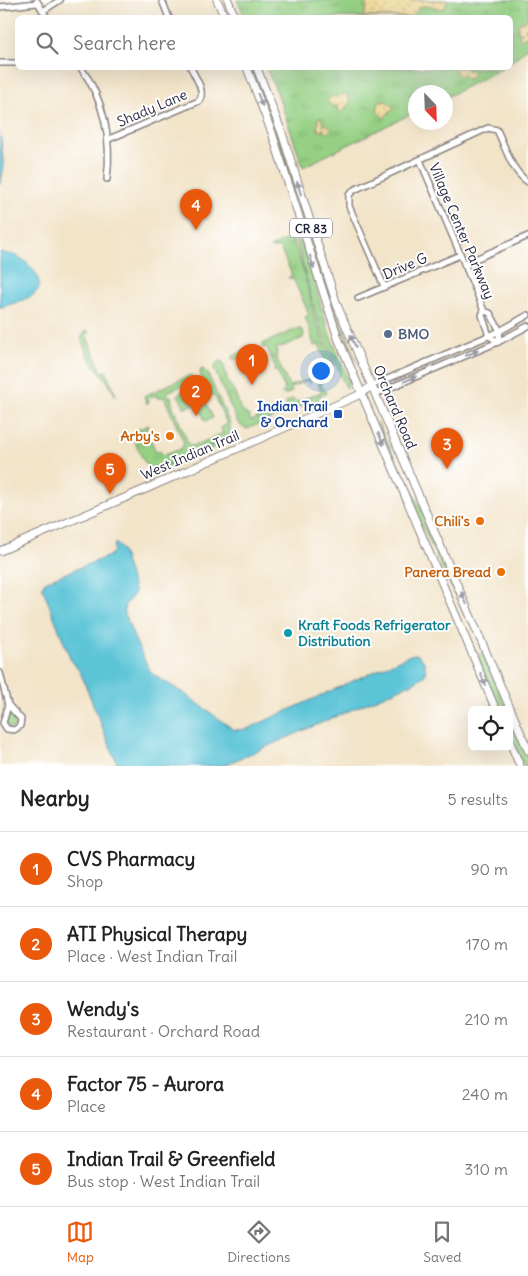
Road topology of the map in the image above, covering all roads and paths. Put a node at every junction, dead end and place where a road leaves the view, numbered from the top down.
1 (60, 0) edge
2 (162, 0) edge
3 (217, 0) edge
4 (228, 0) edge
5 (37, 2) edge
6 (0, 7) edge
7 (43, 11) junction
8 (45, 15) edge
9 (168, 15) edge
10 (224, 15) edge
11 (234, 15) edge
12 (15, 62) edge
13 (0, 63) edge
14 (82, 70) edge
15 (192, 70) edge
16 (248, 70) edge
17 (258, 70) edge
18 (109, 139) junction
19 (420, 160) junction
20 (107, 179) dead end
21 (528, 182) edge
22 (528, 236) edge
23 (460, 255) junction
24 (464, 264) junction
25 (384, 286) junction
26 (358, 298) dead end
27 (484, 311) junction
28 (528, 315) edge
29 (528, 326) edge
30 (500, 331) junction
31 (489, 336) junction
32 (498, 342) junction
33 (372, 386) junction
34 (362, 394) junction
35 (375, 394) junction
36 (0, 551) edge
37 (0, 673) edge
38 (8, 704) junction
39 (494, 706) edge
40 (513, 749) edge
41 (528, 750) edge
42 (520, 766) edge

1 - 7 street
2 - 9 street
3 - 10 main road
4 - 11 main road
5 - 6 street
5 - 7 street
7 - 8 street
12 - 13 street
14 - 18 street
15 - 18 street, Shady Lane
16 -> 34 main road, Orchard Road / CR 83
33 -> 17 main road, Orchard Road / CR 83
18 - 20 street
19 - 21 street
19 - 23 street, Village Center Parkway
19 - 25 street
22 - 24 street
23 - 24 street, Village Center Parkway
23 - 25 street, Drive G
24 - 27 street, Village Center Parkway
25 - 26 street, Drive G
27 - 30 street, Village Center Parkway
27 - 31 street, Village Center Parkway
28 - 30 street
29 - 32 street, West Indian Trail
30 - 31 street
30 - 32 street
31 - 32 street
31 - 33 street, West Indian Trail
35 -> 32 street, West Indian Trail
33 - 34 main road, West Indian Trail
33 - 35 main road, Orchard Road / CR 83
34 - 35 main road, West Indian Trail
34 - 36 main road, West Indian Trail
34 -> 39 main road, Orchard Road / CR 83
41 -> 35 main road, Orchard Road / CR 83
37 - 38 street
38 - 38 street
40 - 42 main road

